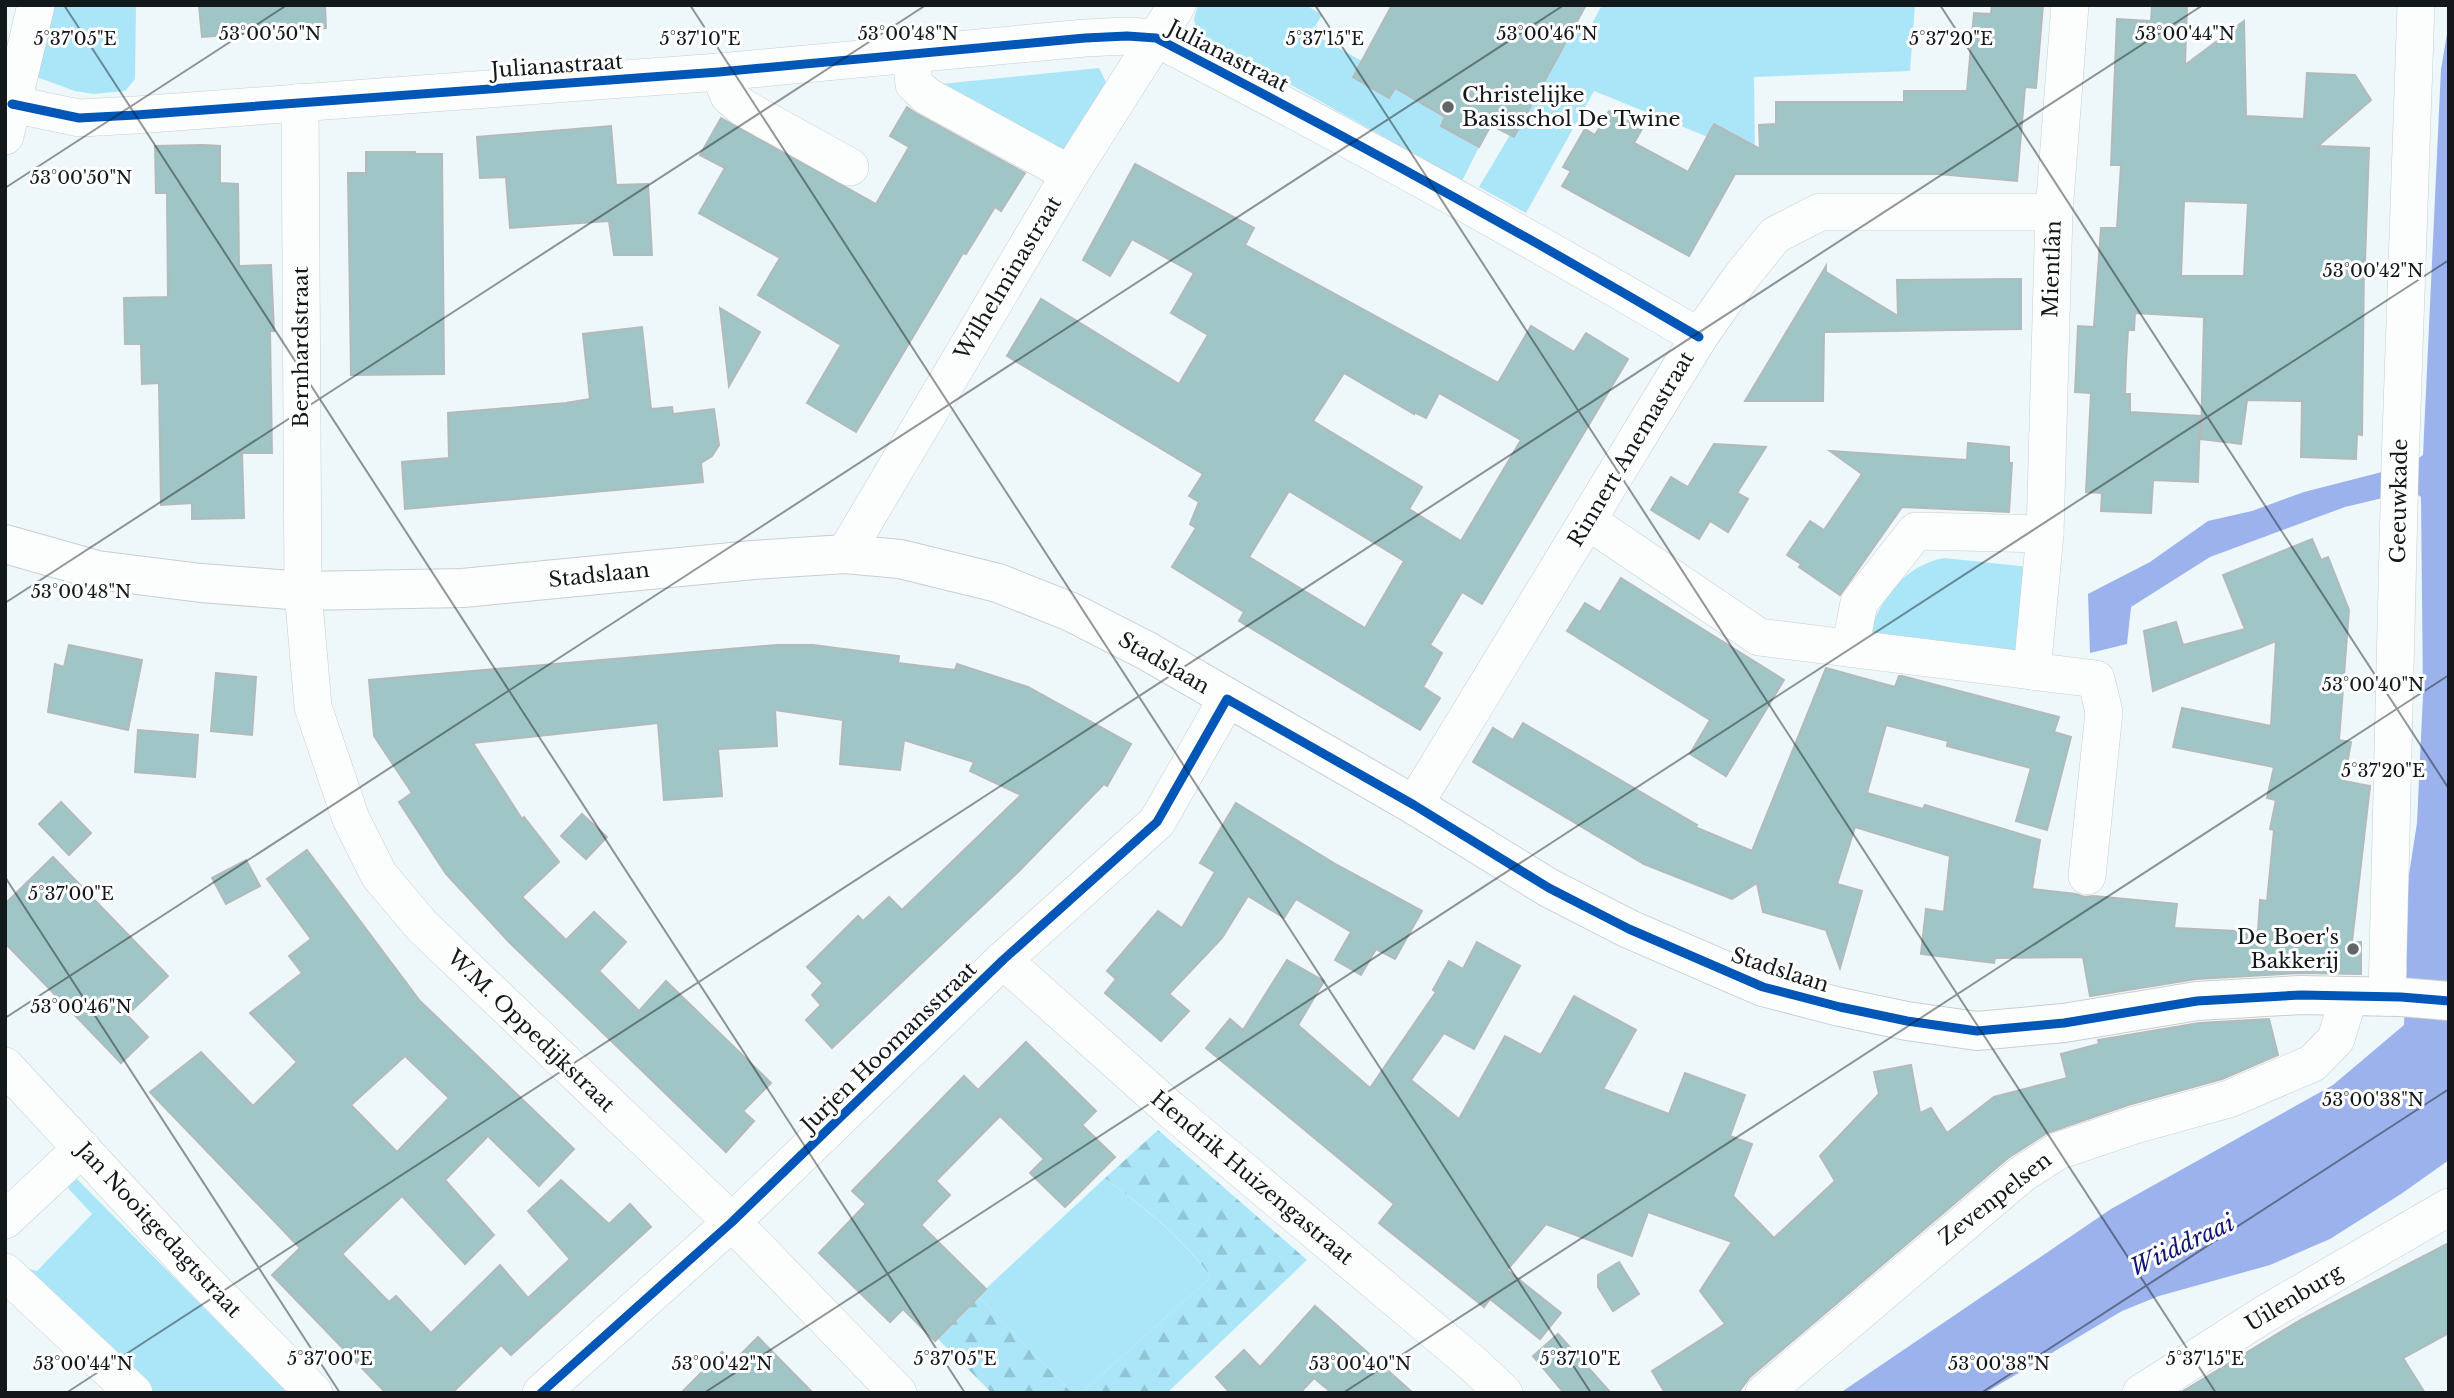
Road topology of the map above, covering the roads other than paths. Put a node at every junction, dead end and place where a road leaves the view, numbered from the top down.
1 (36, 5) edge
2 (1177, 5) edge
3 (2070, 5) edge
4 (2416, 5) edge
5 (1156, 38) junction
6 (911, 55) junction
7 (719, 72) junction
8 (300, 102) junction
9 (9, 120) edge
10 (850, 167) dead end
11 (1070, 174) junction
12 (2054, 212) junction
13 (1699, 337) junction
14 (1588, 521) junction
15 (2045, 534) junction
16 (5, 544) edge
17 (845, 554) junction
18 (303, 591) junction
19 (1850, 648) junction
20 (2032, 671) junction
21 (1227, 699) junction
22 (1414, 805) junction
23 (2087, 876) dead end
24 (1003, 960) junction
25 (2349, 996) junction
26 (2394, 997) junction
27 (2449, 1001) edge
28 (5, 1066) edge
29 (82, 1148) junction
30 (2449, 1207) edge
31 (5, 1220) edge
32 (732, 1222) junction
33 (5, 1272) edge
34 (134, 1393) edge
35 (314, 1393) edge
36 (541, 1393) edge
37 (898, 1393) edge
38 (1504, 1393) edge
39 (1764, 1393) edge
40 (2141, 1393) edge

1 - 9 street
2 - 5 street, Wilhelminastraat
3 - 12 street, Mientlân
4 - 26 street, Geeuwkade
5 - 6 street, Julianastraat
5 - 11 street, Wilhelminastraat
5 - 13 street, Julianastraat
6 - 7 street, Julianastraat
6 - 11 street
7 - 8 street, Julianastraat
7 - 10 street
8 - 9 street, Julianastraat
8 - 18 street, Bernhardstraat
11 - 17 street, Wilhelminastraat
12 - 13 street, Rinnert Anemastraat
12 - 15 street, Mientlân
13 - 14 street, Rinnert Anemastraat
14 - 19 street
14 - 22 street, Rinnert Anemastraat
15 - 19 street
15 - 20 street, Mientlân
16 - 18 street, Stadslaan
17 - 18 street, Stadslaan
17 - 21 street, Stadslaan
18 - 32 street, W.M. Oppedijkstraat
19 - 20 street
20 - 23 street
21 - 22 street, Stadslaan
21 - 24 street, Jurjen Hoomansstraat
22 - 25 street, Stadslaan
24 - 32 street, Jurjen Hoomansstraat
24 - 38 street, Hendrik Huizengastraat
25 - 26 street, Stadslaan
25 - 39 street, Zevenpelsen
26 - 27 street, Stadslaan
28 - 29 street, Jan Nooitgedagtstraat
29 - 31 street
29 - 35 street, Jan Nooitgedagtstraat
30 - 40 street, Uilenburg
32 - 36 street, Jurjen Hoomansstraat
32 - 37 street, W.M. Oppedijkstraat
33 - 34 street

